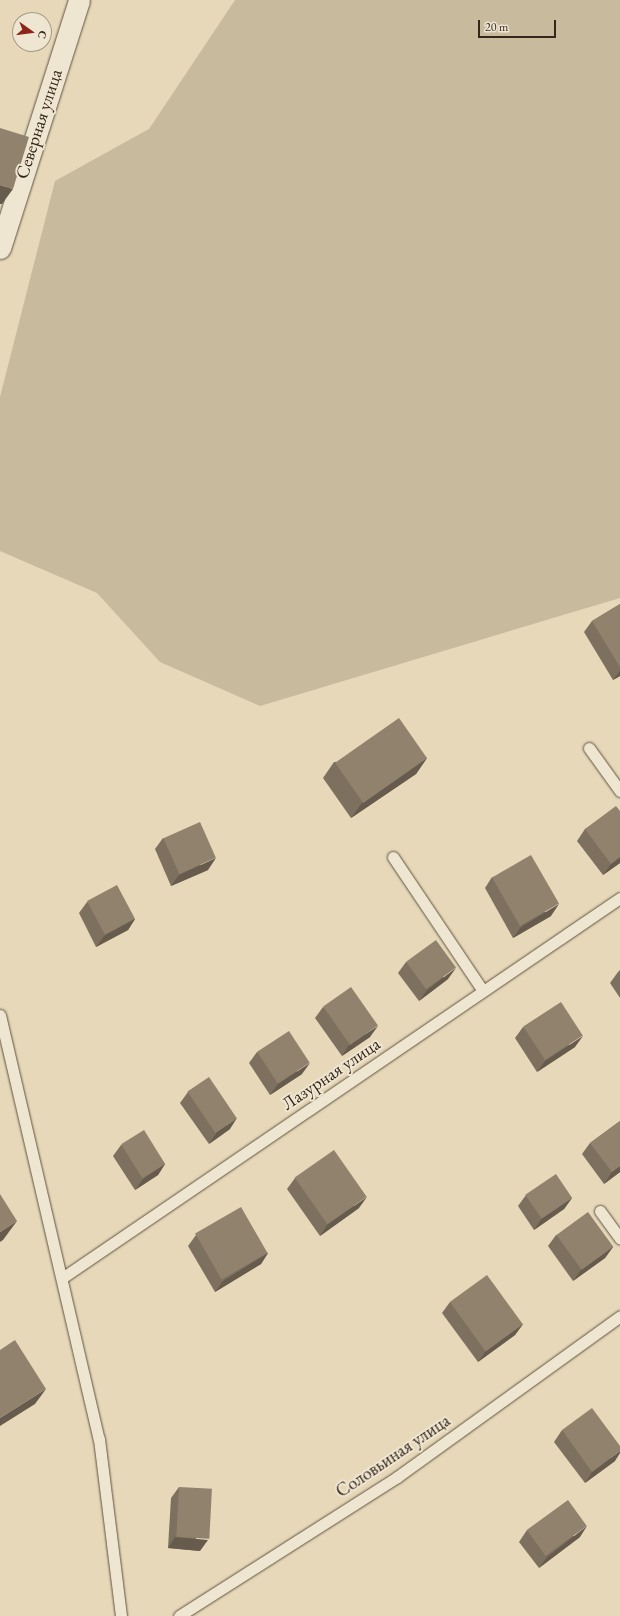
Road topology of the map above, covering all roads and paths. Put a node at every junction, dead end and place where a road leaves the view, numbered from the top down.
1 (79, 0) edge
2 (0, 248) edge
3 (589, 748) dead end
4 (620, 791) edge
5 (393, 857) dead end
6 (620, 898) edge
7 (483, 991) junction
8 (0, 1015) edge
9 (600, 1211) dead end
10 (620, 1239) edge
11 (62, 1278) junction
12 (620, 1316) edge
13 (121, 1616) edge
14 (179, 1616) edge

1 - 2 street, Северная улица
3 - 4 lane
5 - 7 lane
6 - 7 lane, Лазурная улица
7 - 11 lane, Лазурная улица
8 - 11 lane
9 - 10 lane
11 - 13 lane
12 - 14 lane, Соловьиная улица

